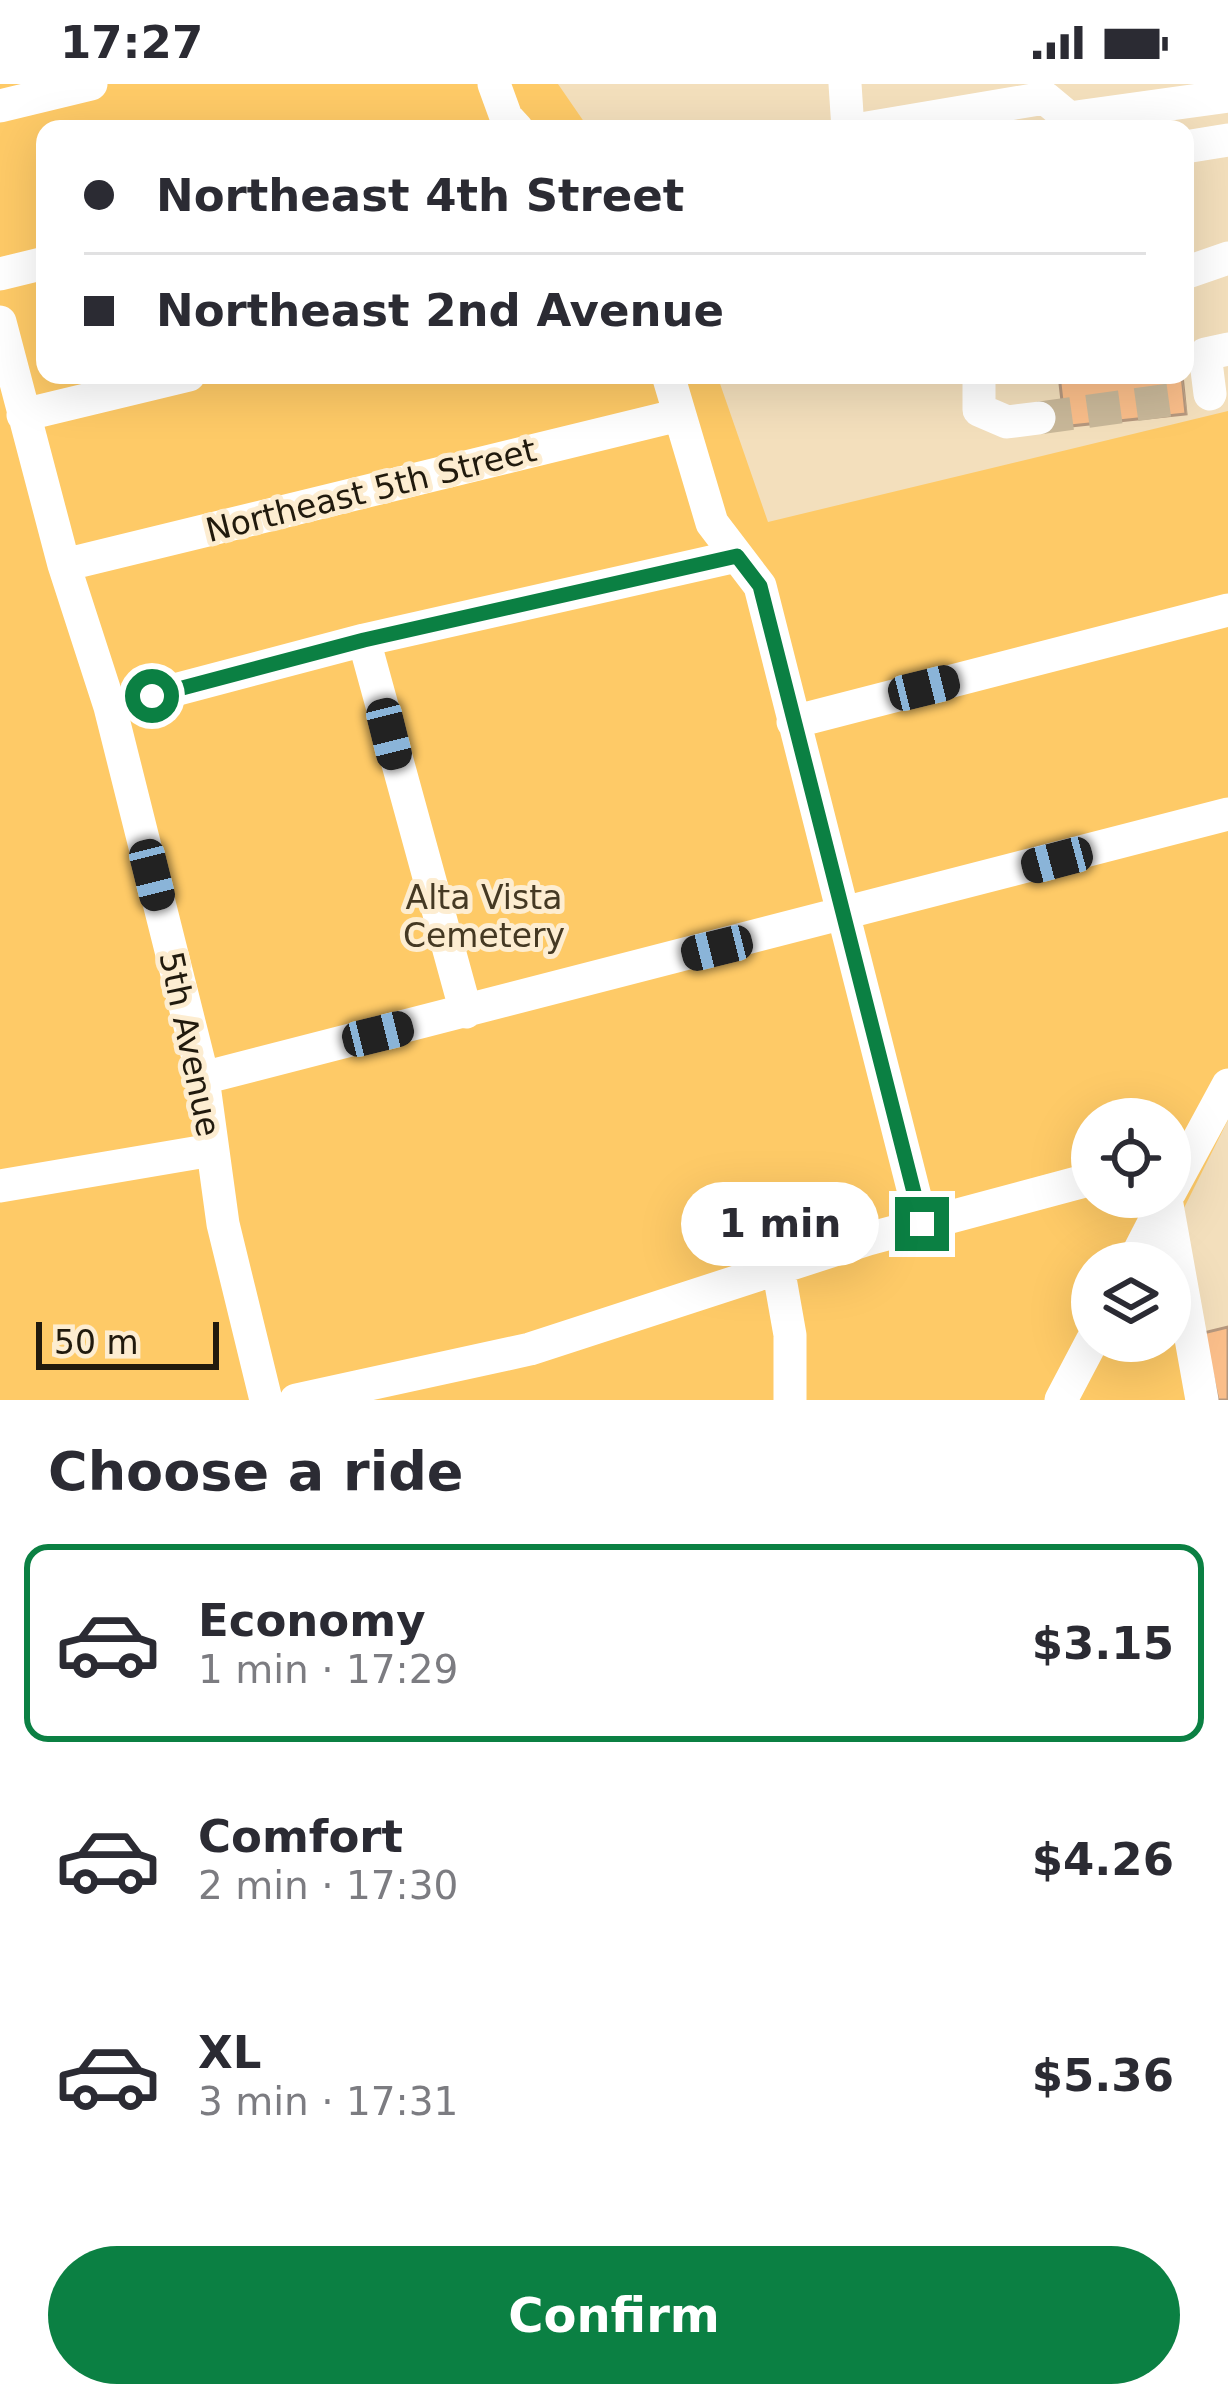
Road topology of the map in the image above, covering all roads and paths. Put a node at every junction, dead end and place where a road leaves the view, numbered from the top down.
1 (91, 84) edge
2 (494, 84) edge
3 (845, 84) edge
4 (1228, 95) edge
5 (1110, 96) edge
6 (0, 106) edge
7 (509, 120) edge
8 (847, 120) edge
9 (914, 120) edge
10 (1076, 120) edge
11 (1086, 120) edge
12 (1228, 140) edge
13 (1194, 146) edge
14 (1228, 258) edge
15 (36, 265) edge
16 (1194, 270) edge
17 (0, 274) edge
18 (0, 322) edge
19 (1206, 347) edge
20 (152, 384) edge
21 (670, 384) edge
22 (979, 384) edge
23 (1207, 394) edge
24 (23, 415) junction
25 (679, 415) junction
26 (1040, 418) tunnel mouth
27 (737, 556) junction
28 (64, 565) junction
29 (1228, 610) edge
30 (364, 640) junction
31 (110, 707) junction
32 (793, 722) junction
33 (1228, 814) edge
34 (843, 916) junction
35 (466, 1012) junction
36 (203, 1078) junction
37 (1228, 1085) edge
38 (1191, 1142) edge
39 (212, 1150) junction
40 (1071, 1185) edge
41 (0, 1186) edge
42 (1172, 1218) edge
43 (922, 1224) junction
44 (778, 1267) junction
45 (1081, 1362) edge
46 (266, 1400) edge
47 (296, 1400) edge
48 (790, 1400) edge
49 (1061, 1400) edge
50 (1202, 1400) edge

1 - 6 street
2 - 7 street
3 - 8 street
4 - 5 street
5 - 11 street
9 - 10 street
12 - 13 street
14 - 16 street
15 - 17 street
18 - 24 street, 5th Avenue
19 - 23 street
20 - 24 street
21 - 25 street
22 - 26 street
24 - 28 street, 5th Avenue
25 - 27 street
25 - 28 street, Northeast 5th Street
27 - 30 street
27 - 32 street
28 - 31 street, 5th Avenue
29 - 32 street
30 - 31 street
30 - 35 street
31 - 36 street, 5th Avenue
32 - 34 street
33 - 34 street
34 - 35 street
34 - 43 street
35 - 36 street
36 - 39 street, 5th Avenue
37 - 38 street
39 - 41 street
39 - 46 street, 5th Avenue
40 - 43 street
42 - 50 street
43 - 44 street
44 - 47 street
44 - 48 street
45 - 49 street

